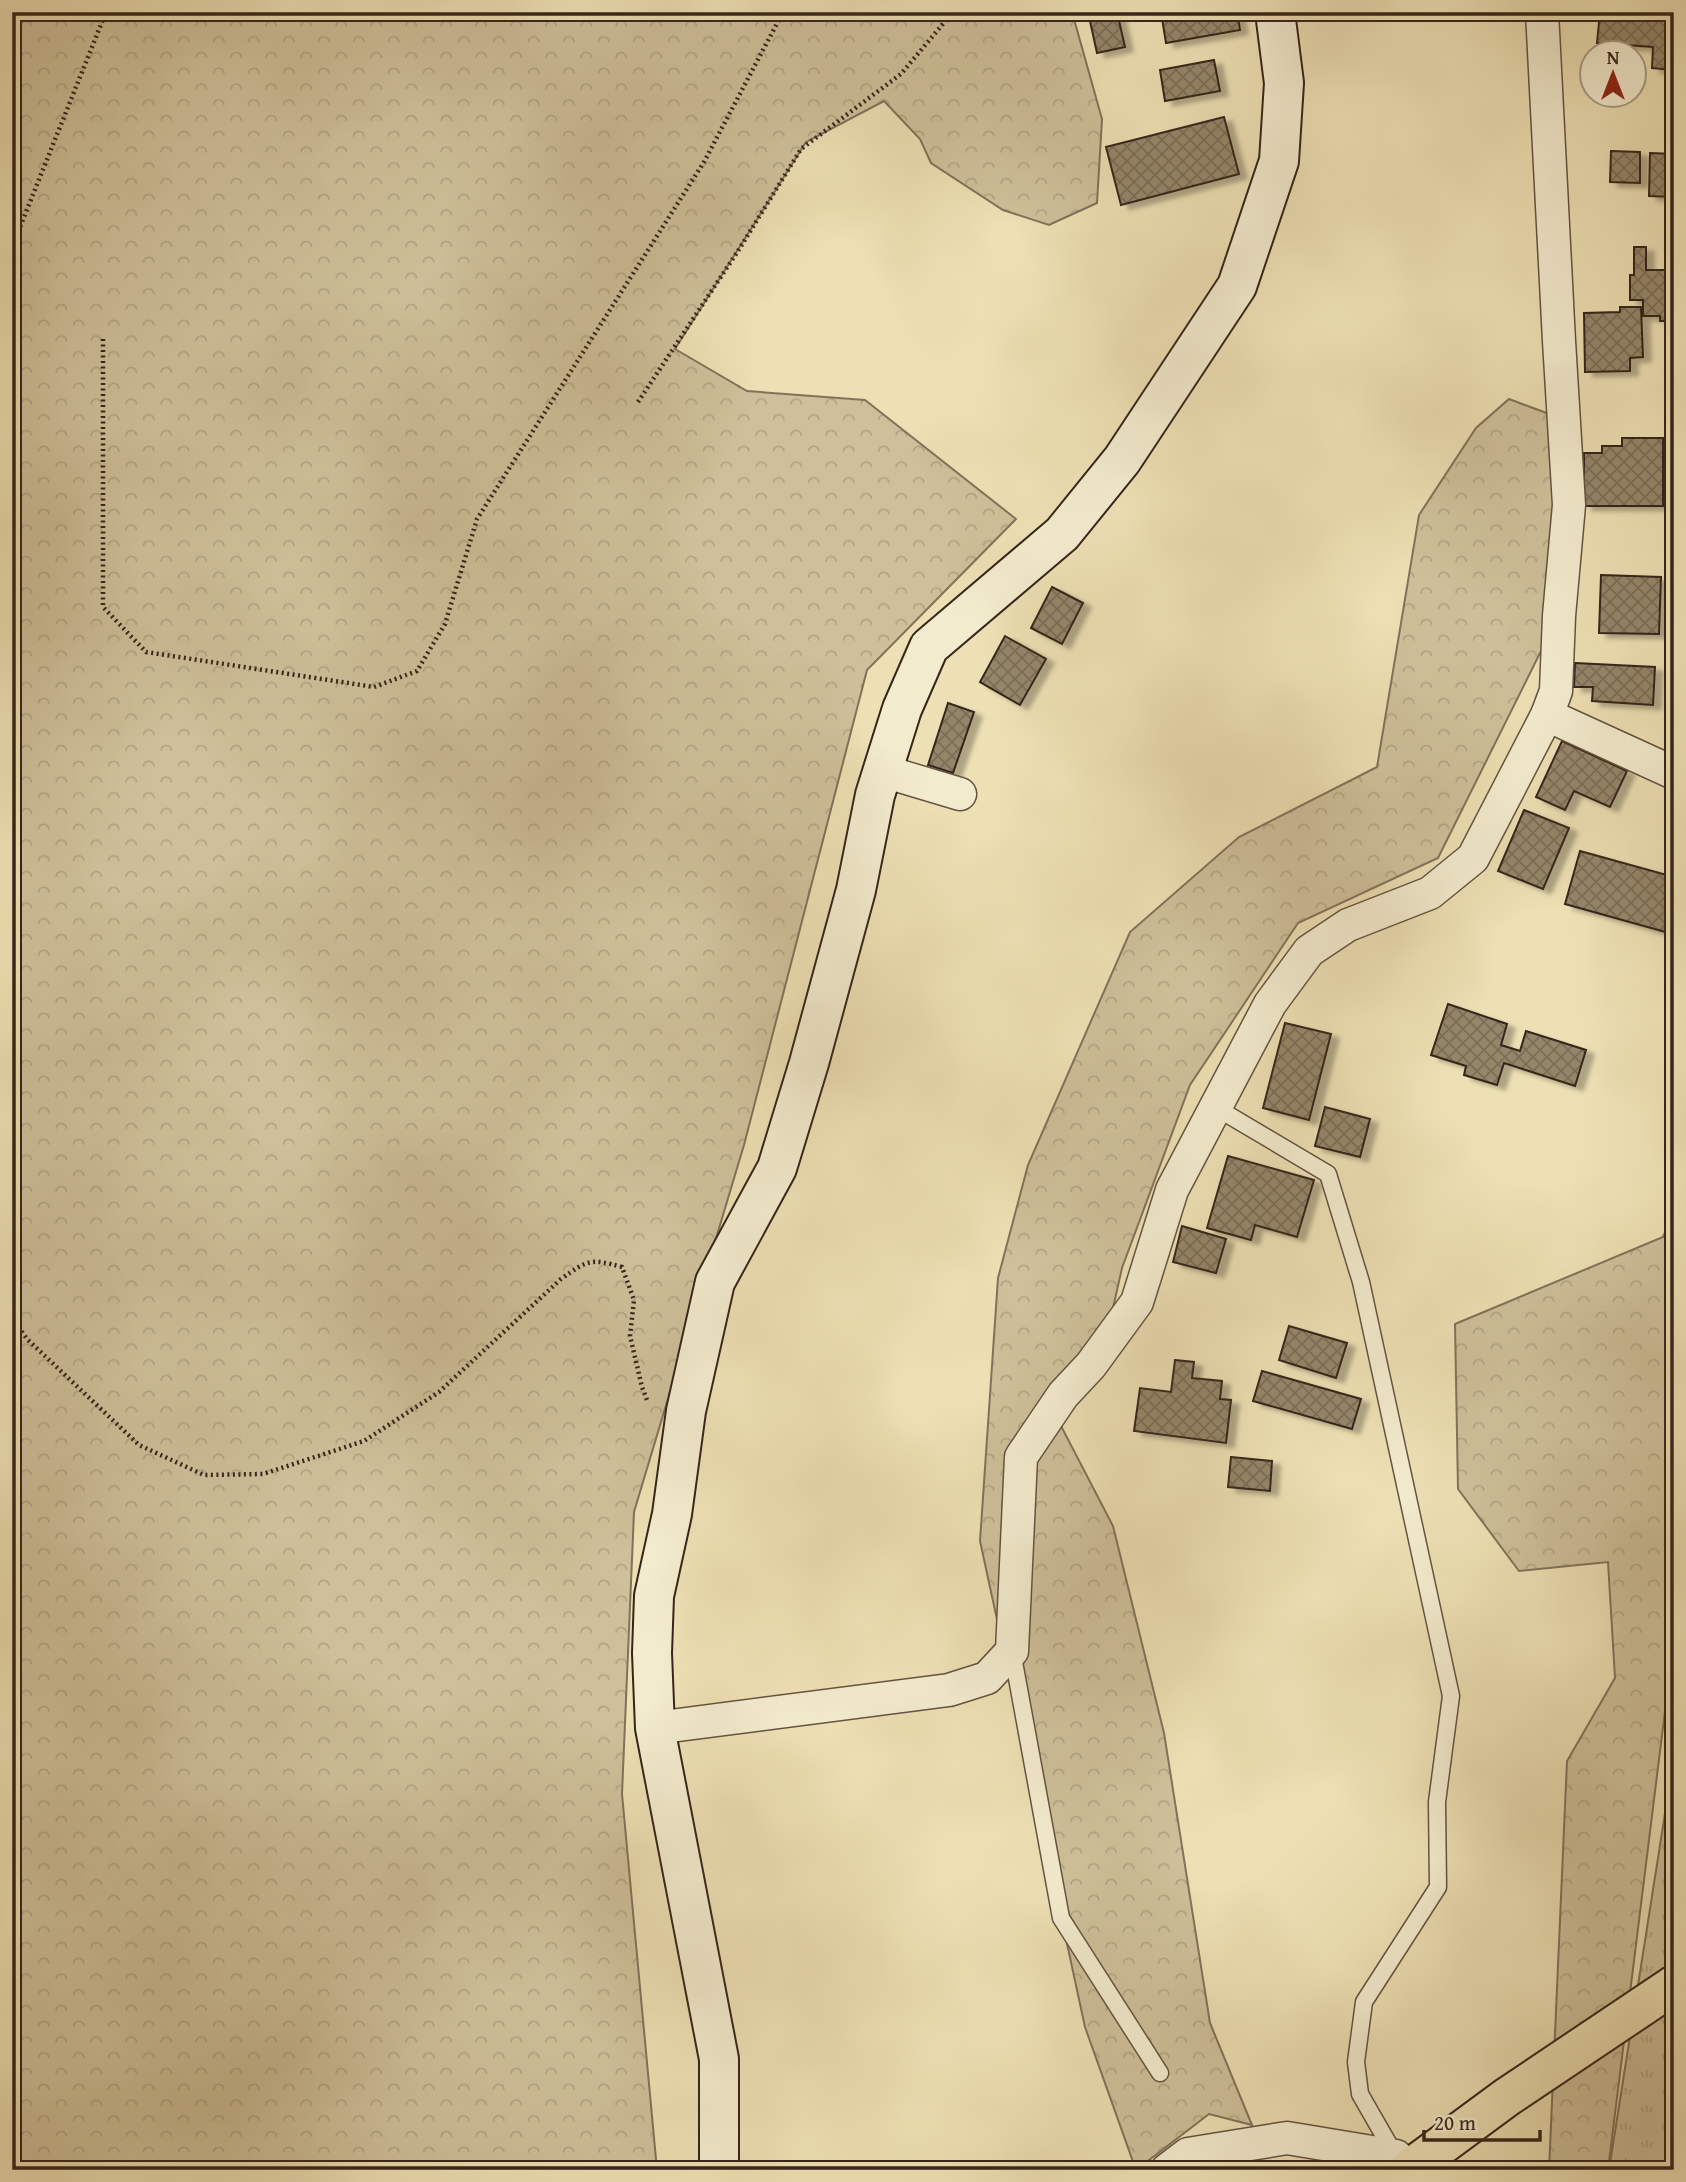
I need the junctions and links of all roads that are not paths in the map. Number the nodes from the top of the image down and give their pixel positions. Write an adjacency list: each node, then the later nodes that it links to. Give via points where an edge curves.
1 (1275, 12): 4 (street, via 1284,83 1279,161 1237,286 1122,460 1062,534 929,647 902,709)
2 (1542, 12): 3 (street, via 1569,505 1556,691)
3 (1547, 715): 5 (street); 7 (street, via 1473,858 1430,893 1348,925 1309,951 1270,1004)
4 (883, 771): 6 (street); 9 (street, via 856,890 777,1168 715,1282 686,1411 672,1514 654,1596)
5 (1674, 773)
6 (960, 794)
7 (1215, 1107): 8 (street, via 1172,1190 1137,1302 1063,1395 1021,1457); 12 (lane, via 1328,1174 1361,1282 1451,1696 1437,1802 1438,1887 1364,2002 1356,2062 1360,2094)
8 (1012, 1651): 9 (street, via 987,1678 949,1689); 11 (lane, via 1061,1918)
9 (655, 1728): 13 (street, via 719,2059)
10 (1674, 1985): 12 (highway)
11 (1160, 2074)
12 (1403, 2165): 14 (street, via 1287,2138 1188,2154)
13 (719, 2170)
14 (1167, 2170)

